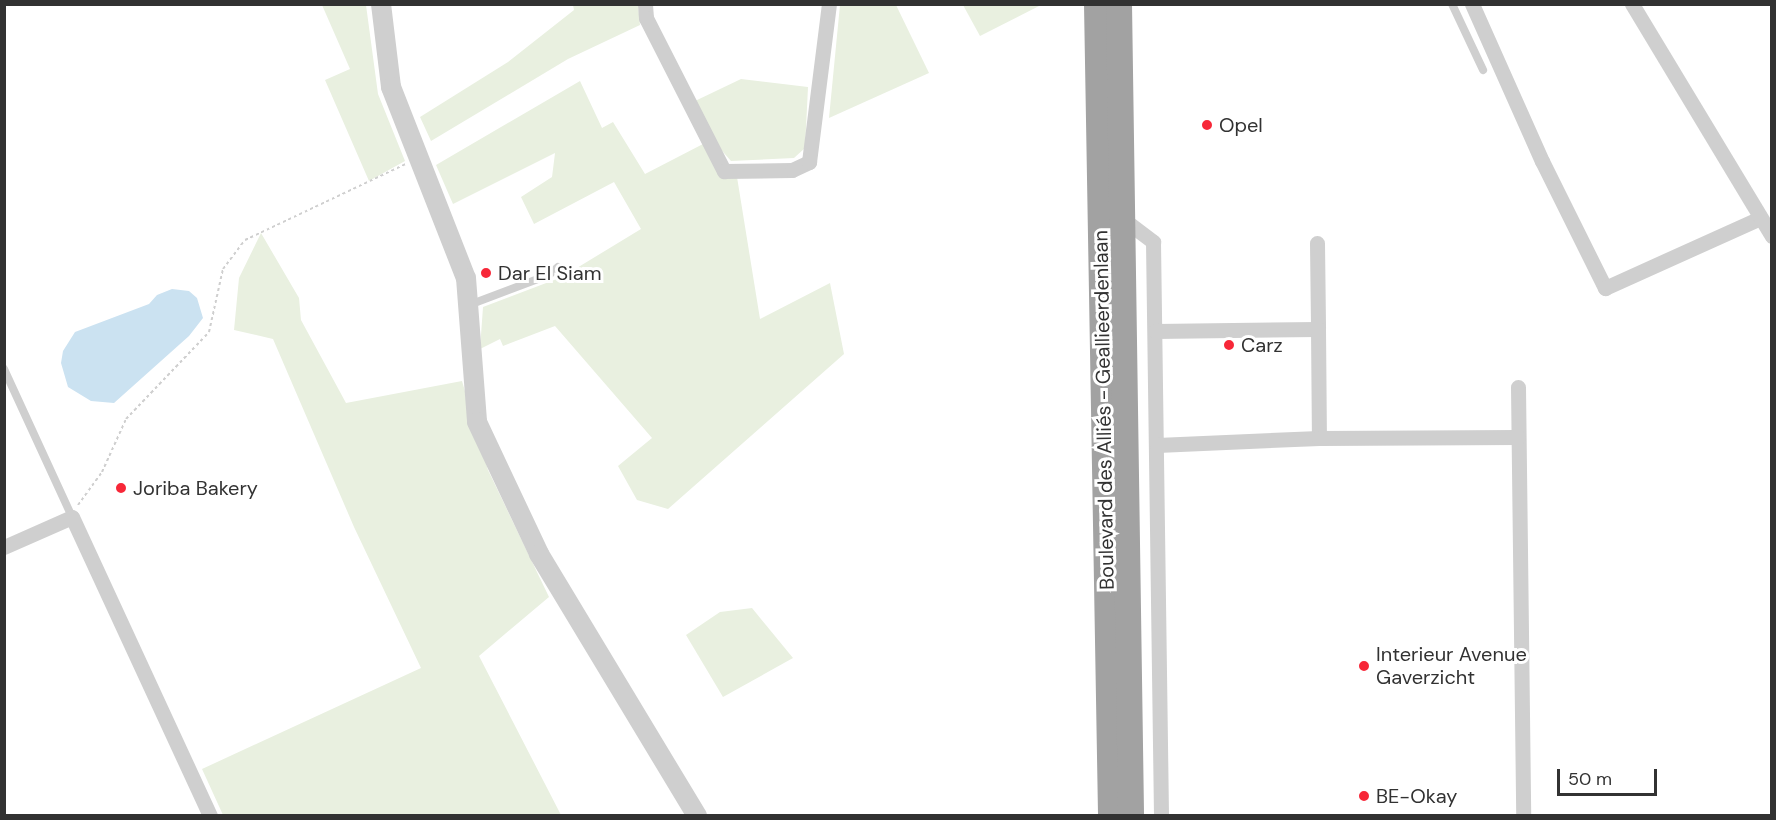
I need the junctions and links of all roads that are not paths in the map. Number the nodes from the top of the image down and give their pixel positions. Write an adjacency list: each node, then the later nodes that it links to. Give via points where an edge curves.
1 (381, 4): 16 (street, via 391,87 466,278)
2 (645, 4): 3 (street, via 646,18 724,171 792,170 808,162)
3 (829, 4)
4 (1098, 4): 10 (highway, Boulevard des Alliés - Geallieerdenlaan)
5 (1119, 4): 10 (highway, Boulevard des Alliés - Geallieerdenlaan)
6 (1452, 4): 9 (lane)
7 (1472, 4): 11 (street, via 1542,161 1605,288)
8 (1632, 4): 11 (street)
9 (1483, 70)
10 (1109, 119): 12 (highway, Boulevard des Alliés - Geallieerdenlaan)
11 (1760, 218): 13 (street)
12 (1111, 219): 18 (street, via 1153,242); 28 (highway, Boulevard des Alliés - Geallieerdenlaan, via 1106,375); 29 (highway, Boulevard des Alliés - Geallieerdenlaan)
13 (1772, 236)
14 (1317, 243): 17 (street)
15 (558, 267): 16 (lane, via 549,275)
16 (469, 305): 27 (street, via 471,379 477,422 490,457 539,554)
17 (1318, 329): 18 (street); 22 (street)
18 (1155, 331): 23 (street)
19 (4, 369): 24 (lane)
20 (1518, 387): 21 (street)
21 (1518, 437): 22 (street); 31 (street)
22 (1319, 438): 23 (street)
23 (1157, 445): 30 (street)
24 (72, 517): 25 (street); 26 (street)
25 (4, 548)
26 (210, 816)
27 (697, 816)
28 (1111, 816)
29 (1131, 816)
30 (1161, 816)
31 (1523, 816)

